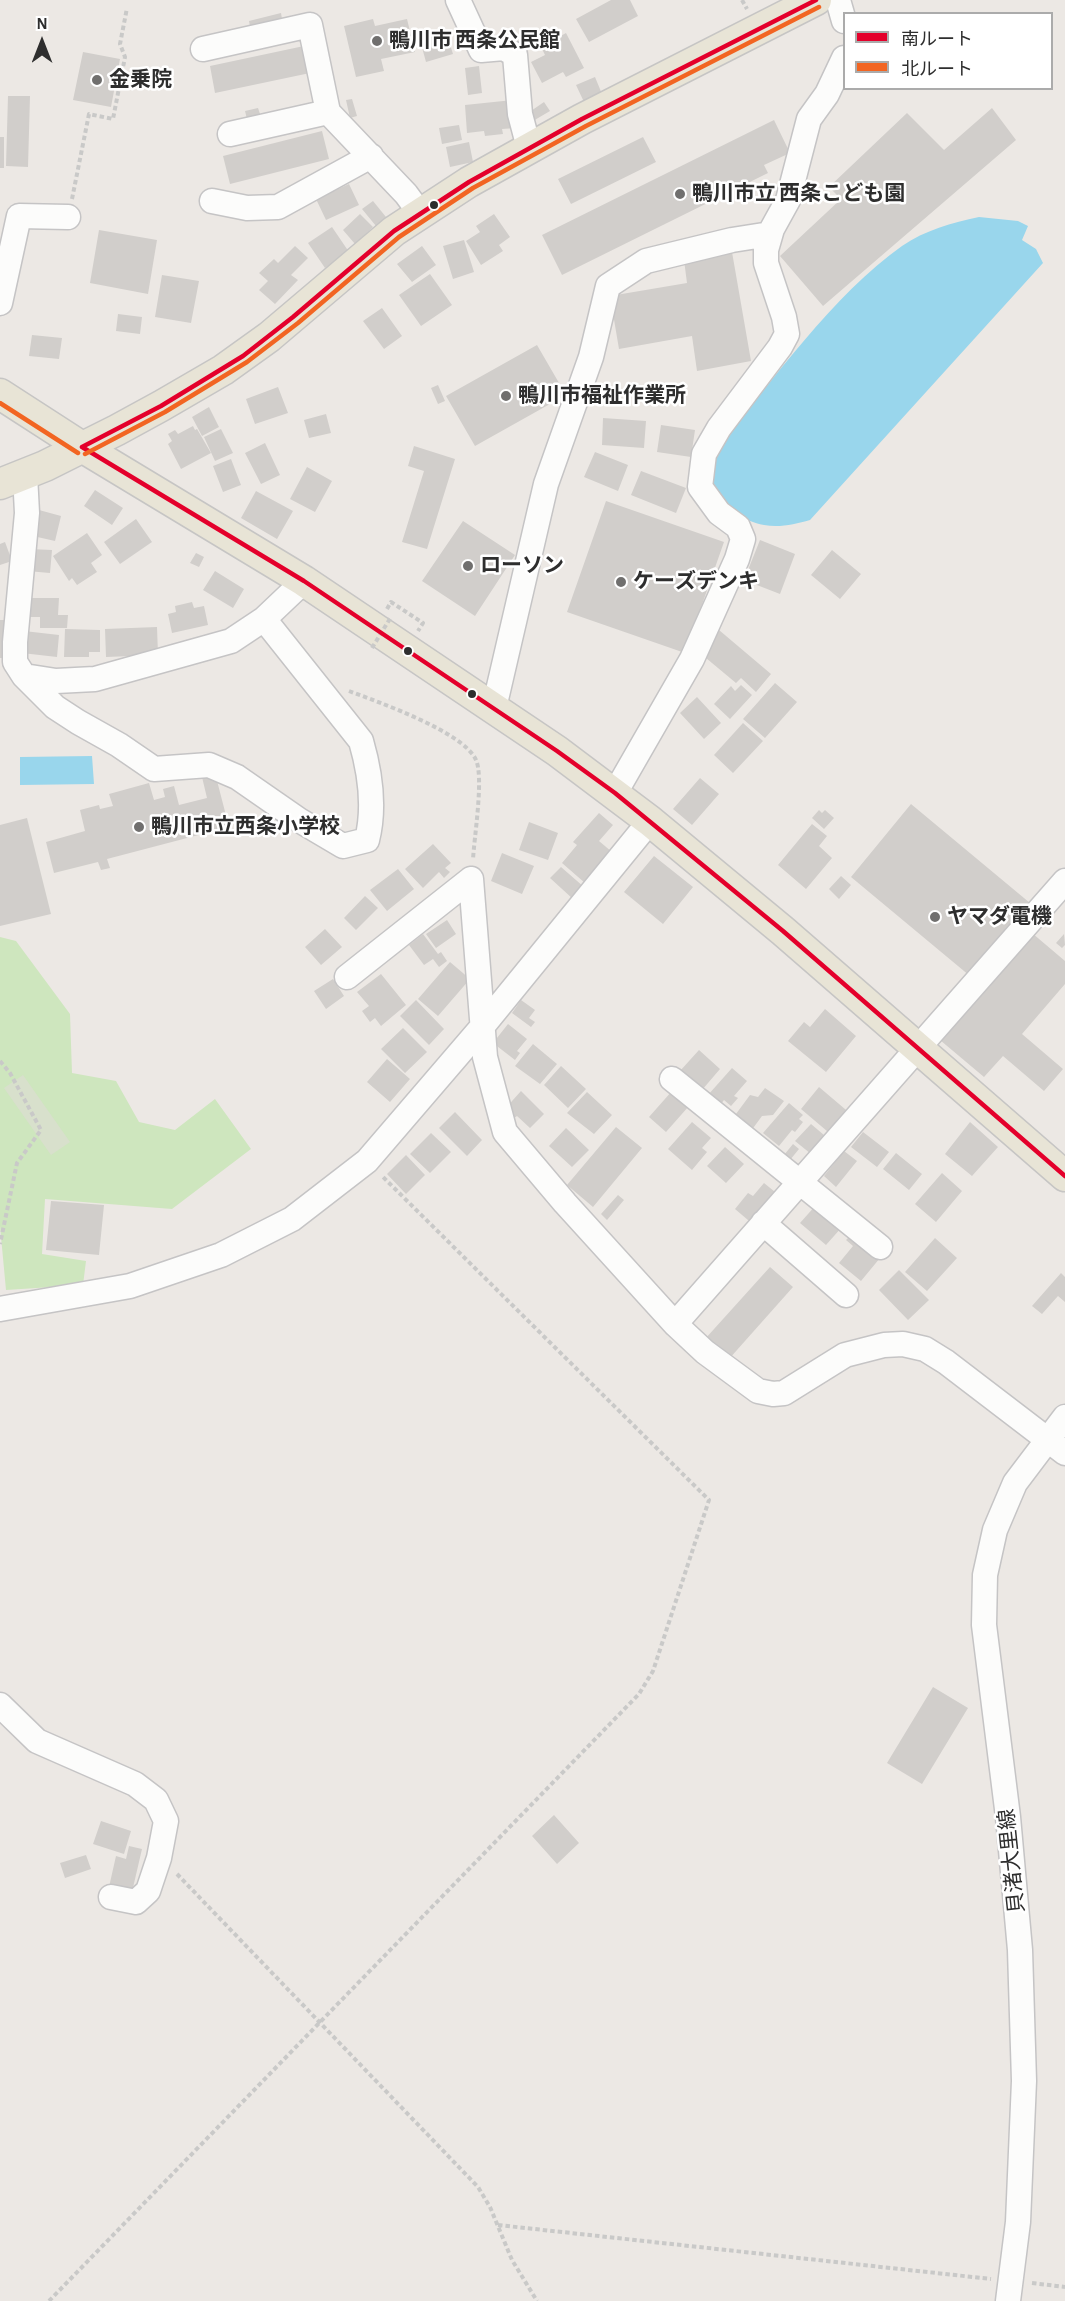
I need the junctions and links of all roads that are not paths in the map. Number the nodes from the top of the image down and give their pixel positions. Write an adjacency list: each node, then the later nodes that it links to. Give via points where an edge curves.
1 (458, 0): 9 (street, via 481,50 504,48 514,55 520,114)
2 (816, 0): 9 (main road)
3 (837, 0): 4 (street)
4 (843, 18)
5 (203, 49): 7 (street, via 310,25)
6 (843, 60): 14 (street, via 827,94 809,119 788,200)
7 (328, 112): 8 (street); 10 (street)
8 (230, 134)
9 (529, 148): 12 (main road)
10 (371, 156): 11 (street, via 278,207 247,208); 12 (street)
11 (212, 201)
12 (420, 213): 17 (main road, via 243,356 161,406)
13 (68, 217): 15 (street, via 19,216)
14 (770, 234): 22 (street, via 646,261 608,286 591,357 546,484); 23 (street, via 766,263 787,334 719,428 704,454 701,470 700,487 719,513 738,528 743,539 692,658)
15 (0, 303)
16 (0, 394): 17 (main road)
17 (82, 447): 18 (main road); 19 (main road)
18 (13, 479): 21 (street, via 27,513 15,642 15,662)
19 (304, 581): 20 (street); 22 (main road)
20 (264, 619): 21 (street, via 231,641 94,679 56,681); 21 (street, via 361,741 367,762 372,820 367,840 342,846 237,777 208,765 154,769 55,707)
21 (24, 676)
22 (494, 708): 23 (main road)
23 (615, 793): 24 (main road)
24 (650, 821): 27 (street); 28 (main road)
25 (1065, 881): 28 (street)
26 (348, 977): 27 (street, via 471,879)
27 (482, 1027): 35 (street, via 367,1161 292,1219 221,1256 130,1286); 36 (street, via 485,1057 505,1132)
28 (916, 1048): 30 (main road); 31 (street)
29 (672, 1079): 31 (street)
30 (1065, 1176)
31 (800, 1182): 32 (street); 33 (street)
32 (763, 1223): 34 (street); 36 (street)
33 (880, 1247)
34 (846, 1295)
35 (0, 1309)
36 (675, 1324): 38 (street, via 758,1391 773,1394 784,1393 845,1355 884,1345 925,1349)
37 (1065, 1417): 38 (street, 貝渚大里線)
38 (1056, 1445): 41 (street, 貝渚大里線, via 1015,1483 994,1530 985,1575 984,1624 1021,1962 1024,2081 1018,2223)
39 (0, 1705): 40 (street, via 37,1741 135,1784 156,1800 166,1821 148,1891 136,1902)
40 (111, 1897)
41 (1009, 2291)

